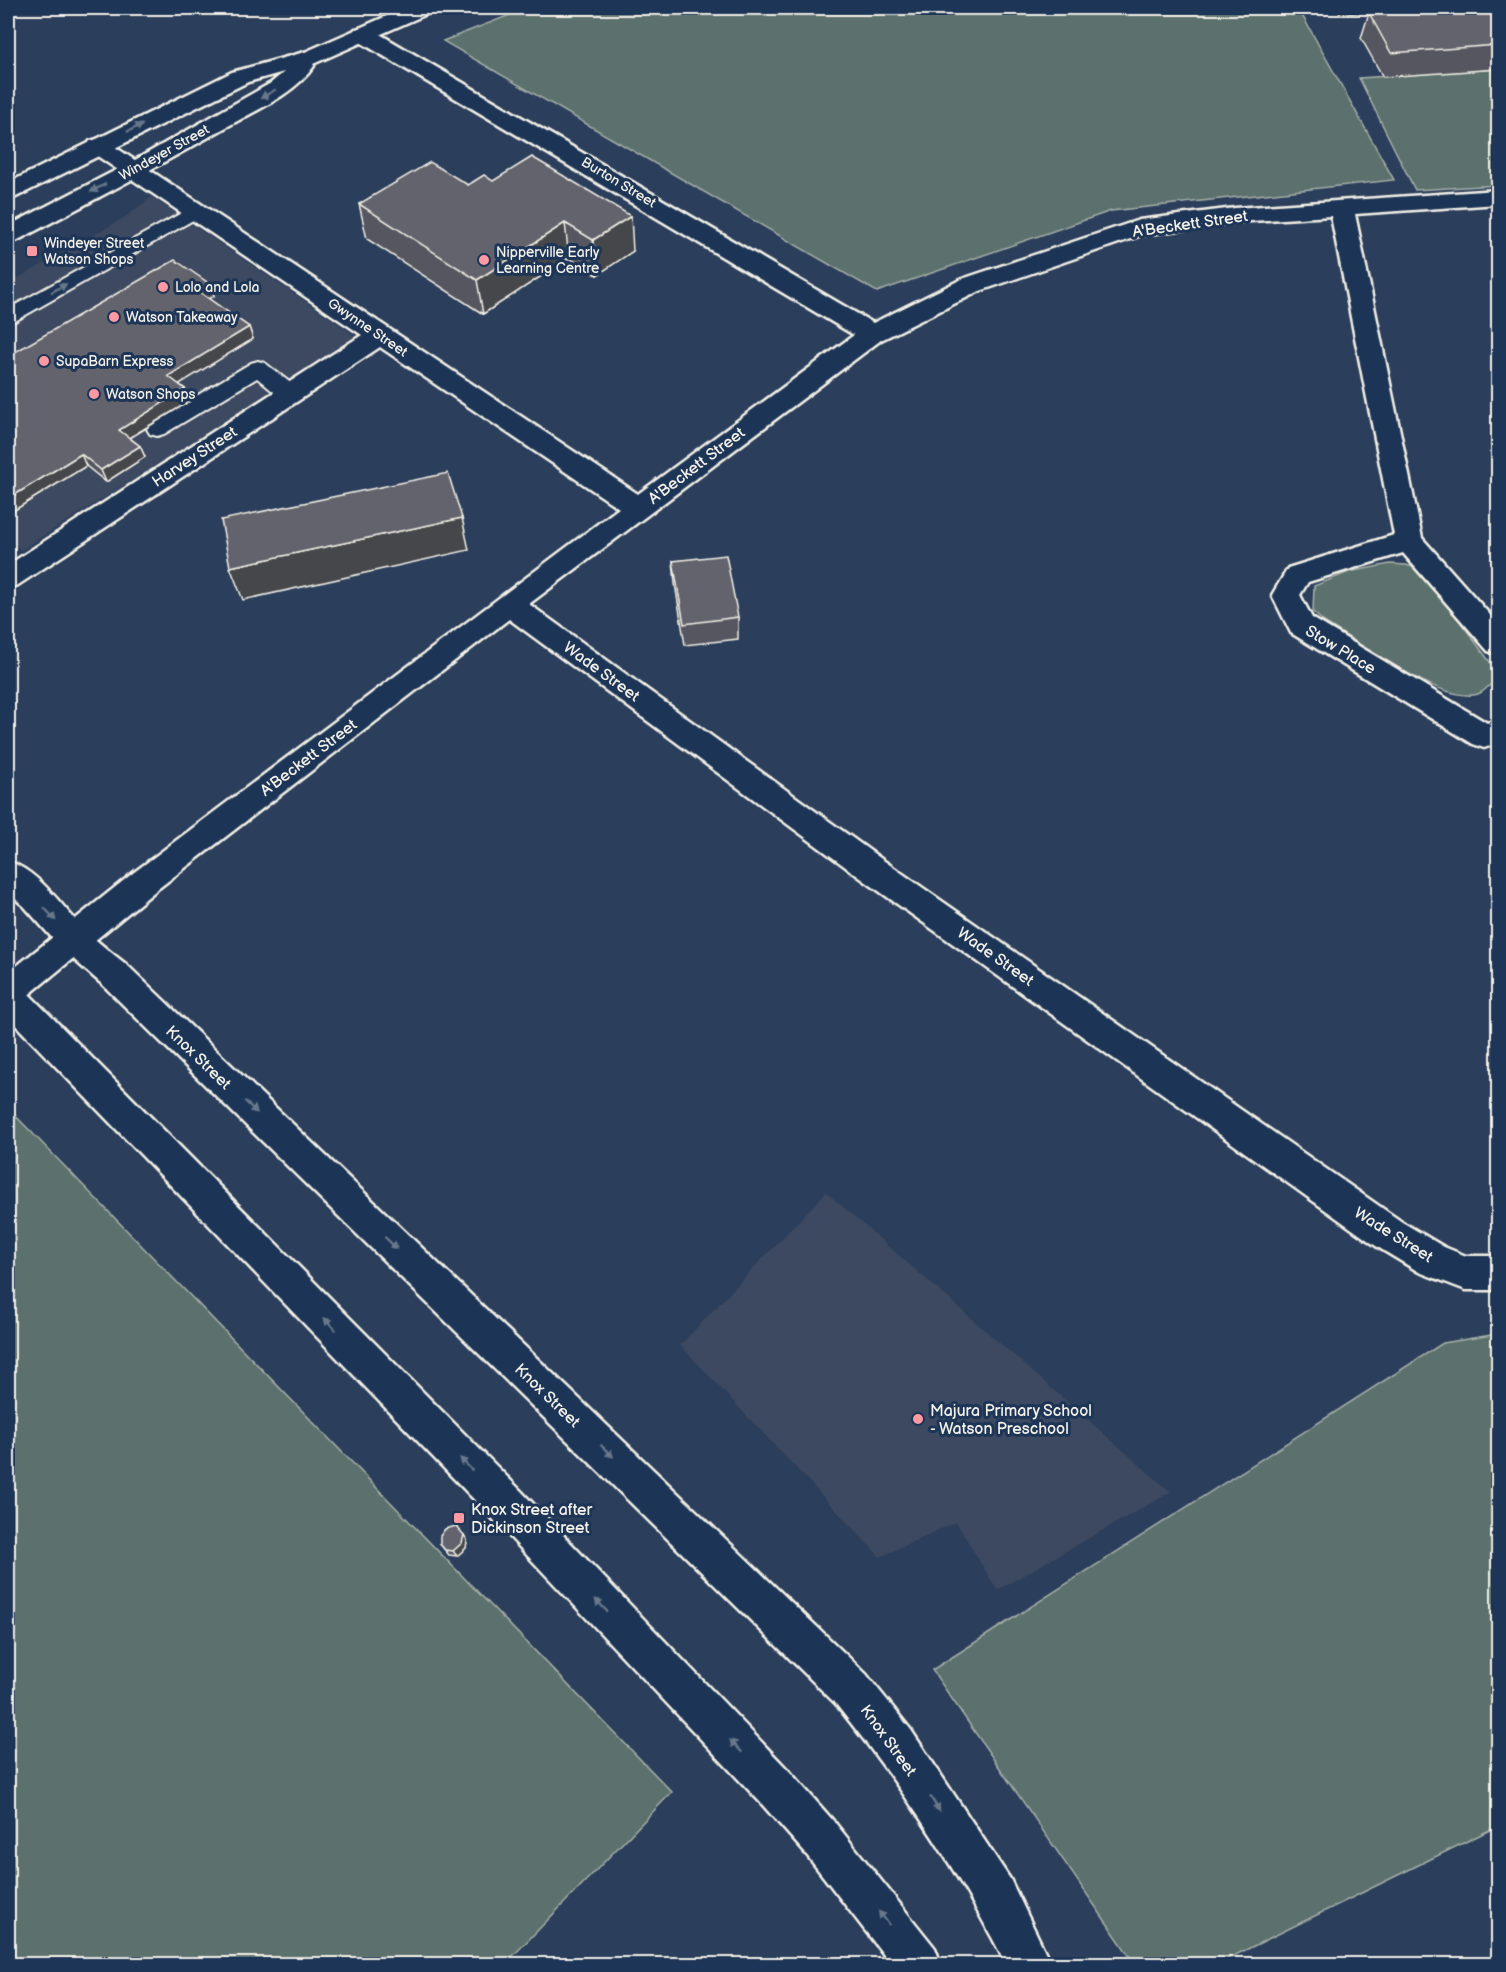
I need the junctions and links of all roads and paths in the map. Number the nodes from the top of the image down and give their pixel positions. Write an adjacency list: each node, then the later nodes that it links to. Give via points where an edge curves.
1 (421, 8): 2 (street, Windeyer Street)
2 (363, 34): 3 (street, Windeyer Street); 13 (street, Burton Street)
3 (313, 57): 4 (street, Windeyer Street, one-way to 3, via 240,77); 5 (street, Windeyer Street, one-way to 5, via 279,88)
4 (98, 146): 5 (street, Gwynne Street); 6 (street, Windeyer Street)
5 (136, 169): 9 (street, Gwynne Street); 10 (street, Windeyer Street, one-way to 10)
6 (8, 192)
7 (1498, 197): 8 (street, A'Beckett Street)
8 (1341, 206): 13 (street, A'Beckett Street, via 1139,228 971,285); 17 (street)
9 (196, 211): 11 (lane, one-way to 9); 12 (street, Gwynne Street)
10 (8, 236)
11 (8, 316)
12 (380, 334): 14 (street, Harvey Street); 16 (street, Gwynne Street)
13 (872, 334): 16 (street, A'Beckett Street)
14 (290, 393): 15 (lane, via 258,368); 18 (street, Harvey Street)
15 (157, 429)
16 (639, 508): 19 (street, A'Beckett Street)
17 (1409, 541): 20 (street); 21 (street, Stow Place, via 1298,575 1286,595 1301,625 1484,736)
18 (8, 578)
19 (509, 604): 23 (street, A'Beckett Street); 25 (street, Wade Street, via 879,873 1389,1234 1432,1260 1466,1273)
20 (1498, 643)
21 (1498, 730)
22 (8, 874): 23 (street, Knox Street, one-way to 23)
23 (73, 939): 24 (street, A'Beckett Street); 27 (street, Knox Street, one-way to 27, via 851,1689 896,1745 988,1885)
24 (8, 994): 26 (street, one-way to 24, via 776,1788 507,1505)
25 (1498, 1273)
26 (919, 1965)
27 (1029, 1965)

